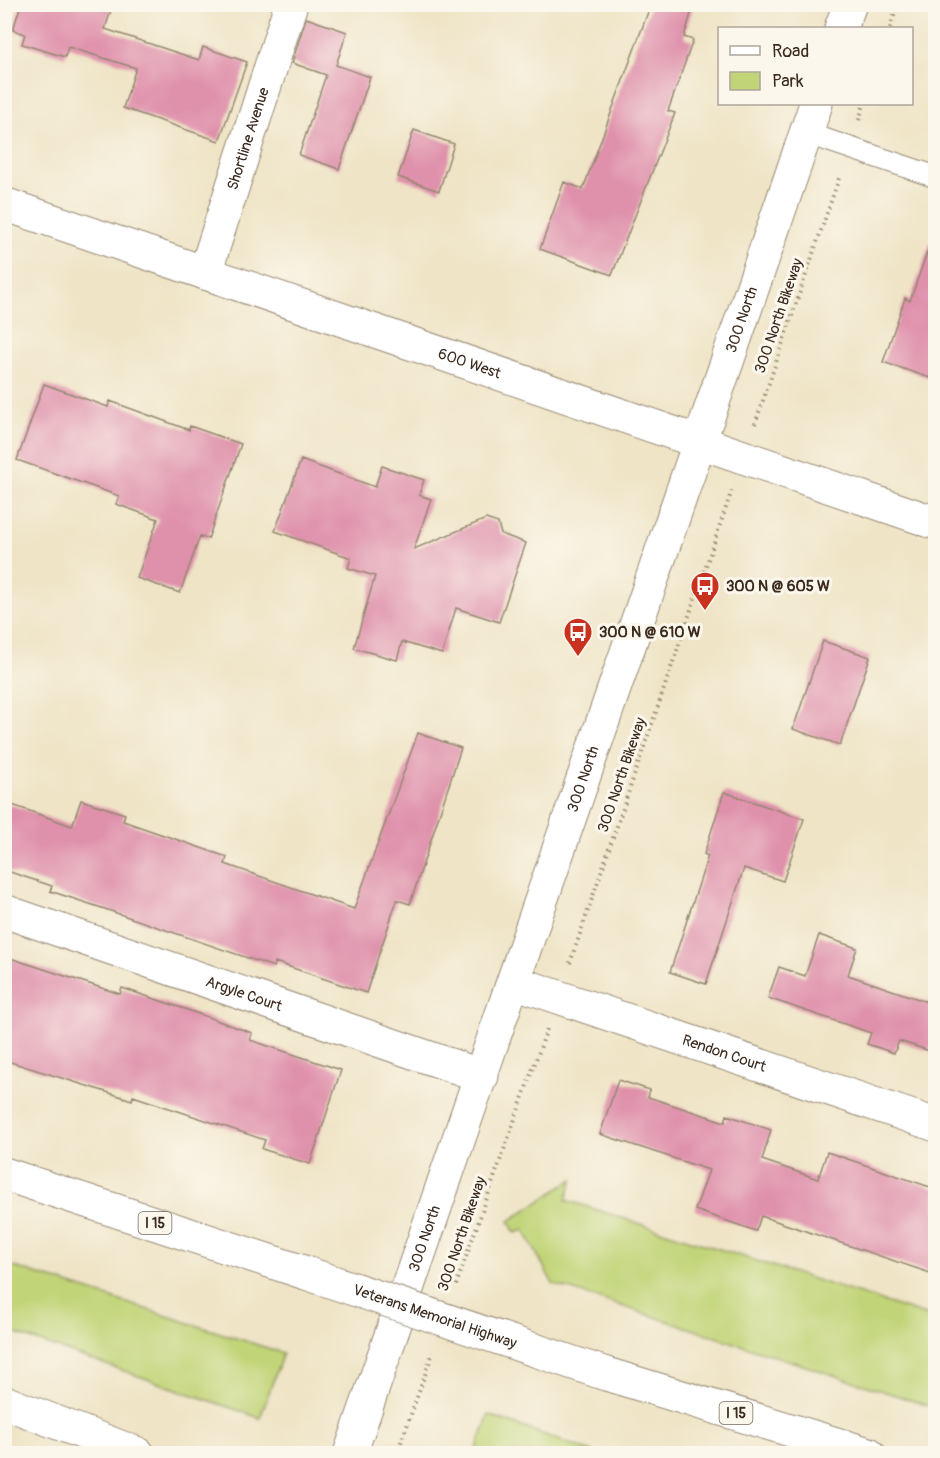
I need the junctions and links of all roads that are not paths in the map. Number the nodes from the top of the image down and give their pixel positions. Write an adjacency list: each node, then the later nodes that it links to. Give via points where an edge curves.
1 (291, 4): 7 (main road, Shortline Avenue)
2 (850, 4): 3 (main road)
3 (842, 27)
4 (811, 118): 5 (lane, via 849,148); 8 (main road, 300 North)
5 (936, 177)
6 (4, 204): 7 (main road, 600 West)
7 (205, 273): 8 (main road, 600 West)
8 (699, 443): 9 (main road, 600 West); 11 (main road, 300 North)
9 (936, 524)
10 (4, 911): 12 (main road, Argyle Court)
11 (514, 982): 12 (main road, 300 North); 13 (main road, Rendon Court)
12 (482, 1076): 17 (main road, 300 North)
13 (936, 1125)
14 (4, 1174): 18 (main road, Veterans Memorial Highway / I 15, bridge, via 603,1373)
15 (4, 1402): 16 (main road)
16 (138, 1454)
17 (350, 1454)
18 (869, 1454)

